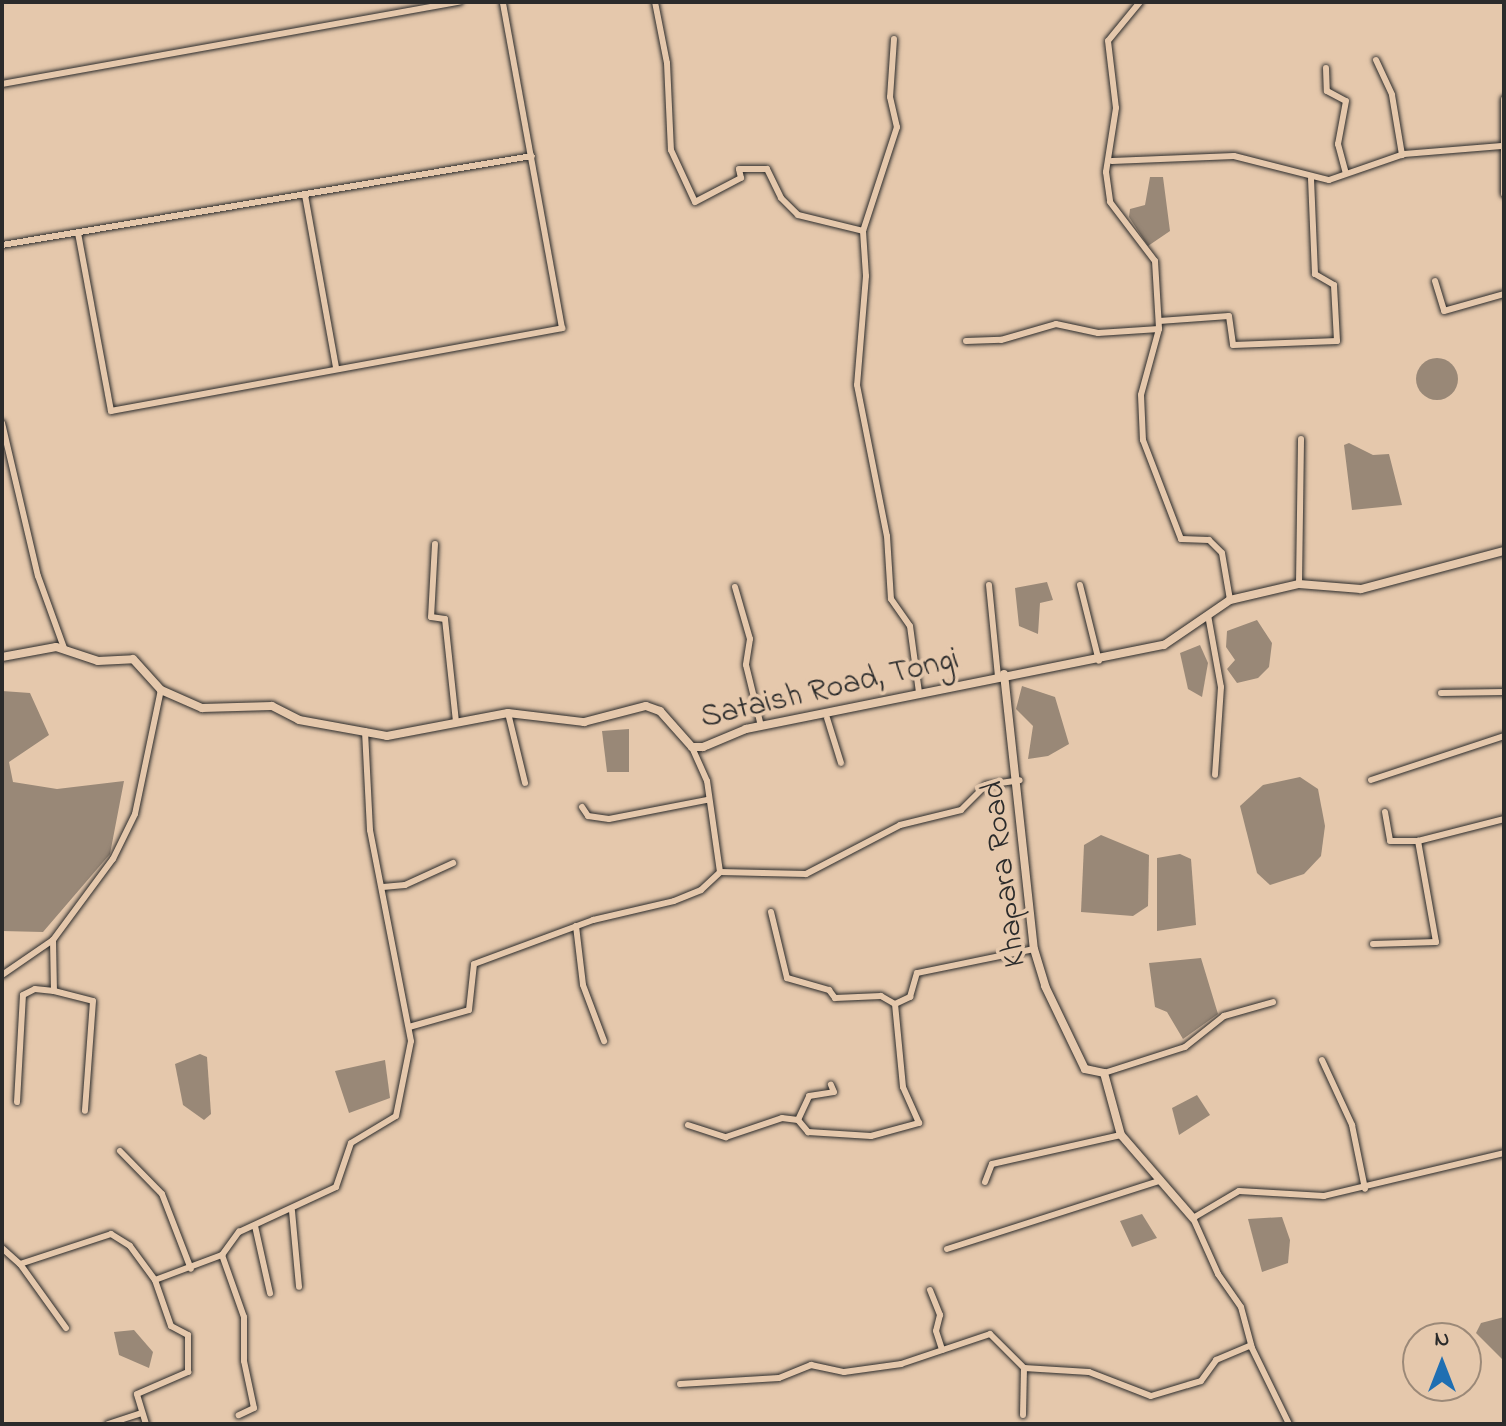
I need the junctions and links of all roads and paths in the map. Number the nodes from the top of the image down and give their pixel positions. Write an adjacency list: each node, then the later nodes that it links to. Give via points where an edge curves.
1 (460, 2): 8 (street)
2 (503, 2): 12 (street)
3 (655, 2): 18 (street, via 667,63 671,150 695,202 741,178 739,169 767,169 781,198 798,215)
4 (1140, 2): 13 (street, via 1108,41 1116,108)
5 (894, 39): 18 (street, via 890,97 897,127)
6 (1376, 60): 11 (street, via 1392,95)
7 (1326, 68): 14 (street, via 1327,91 1346,101 1338,144)
8 (2, 84)
9 (1504, 99): 10 (street)
10 (1502, 146): 11 (street); 16 (street)
11 (1402, 155): 14 (street)
12 (532, 156): 17 (street); 25 (street, via 562,328)
13 (1112, 161): 15 (street, via 1234,156); 23 (street, via 1107,195 1155,261)
14 (1346, 173): 15 (street)
15 (1311, 179): 23 (street, via 1315,274 1334,285 1337,341 1233,345 1229,316)
16 (1504, 194)
17 (305, 195): 19 (street); 25 (street)
18 (863, 231): 42 (street, via 858,400 887,536 891,599 910,626)
19 (78, 233): 20 (street); 25 (street, via 111,411)
20 (2, 245)
21 (1435, 281): 22 (street, via 1444,311)
22 (1504, 294)
23 (1159, 325): 24 (street, via 1098,333 1056,324 1001,340); 34 (street, via 1141,395 1146,461 1181,539 1209,540 1222,553)
24 (966, 341)
25 (336, 368)
26 (2, 423): 36 (street, via 38,576)
27 (1301, 439): 30 (street)
28 (435, 544): 46 (street, via 431,617 445,619)
29 (1504, 551): 30 (street, Sataish Road, Tongi, via 1361,589)
30 (1299, 584): 34 (street, Sataish Road, Tongi)
31 (989, 585): 39 (street)
32 (1080, 585): 38 (street)
33 (735, 587): 47 (street)
34 (1230, 600): 35 (street, Sataish Road, Tongi)
35 (1208, 615): 38 (street, Sataish Road, Tongi, via 1164,645); 52 (street, via 1221,687)
36 (64, 648): 37 (street, Sataish Road, Tongi); 40 (street, Sataish Road, Tongi, via 98,661 133,659)
37 (2, 657)
38 (1099, 661): 39 (street, Sataish Road, Tongi)
39 (1001, 675): 42 (street, Sataish Road, Tongi); 53 (street, Khapara Road)
40 (161, 690): 48 (street, Sataish Road, Tongi, via 202,708 259,704 299,720); 66 (street, via 135,814 113,859)
41 (1504, 692): 43 (street)
42 (919, 693): 45 (street, Sataish Road, Tongi)
43 (1441, 693)
44 (508, 713): 46 (street, Sataish Road, Tongi); 50 (street, Sataish Road, Tongi, via 567,724 646,706 660,711); 55 (street)
45 (827, 718): 47 (street, Sataish Road, Tongi); 51 (street)
46 (456, 722): 48 (street, Sataish Road, Tongi, via 408,737)
47 (761, 726): 50 (street, Sataish Road, Tongi)
48 (365, 731): 63 (street, via 370,830)
49 (1504, 736): 54 (street)
50 (692, 747): 56 (street, via 707,781)
51 (841, 763)
52 (1215, 775)
53 (1020, 780): 62 (street, via 986,785 961,810 900,825 806,874); 68 (street, Khapara Road)
54 (1371, 780)
55 (525, 783)
56 (707, 800): 57 (street, via 609,819 588,816); 62 (street)
57 (582, 807)
58 (1385, 812): 60 (street, via 1390,841)
59 (1504, 819): 60 (street)
60 (1418, 841): 67 (street, via 1436,942)
61 (453, 863): 63 (street, via 405,885)
62 (720, 872): 65 (street, via 701,890 674,901)
63 (383, 887): 73 (street)
64 (771, 912): 72 (street, via 787,978 829,990 835,998 881,996)
65 (576, 926): 73 (street, via 474,964 469,1010); 74 (street, via 585,996)
66 (53, 940): 69 (street); 70 (street)
67 (1373, 944)
68 (1034, 949): 72 (street, via 917,973 910,997); 76 (street, Khapara Road, via 1075,1053 1085,1069)
69 (2, 975)
70 (54, 991): 78 (street, via 35,989 23,995); 79 (street, via 93,1001)
71 (1273, 1002): 76 (street, via 1224,1016 1185,1047)
72 (895, 1004): 80 (street, via 903,1087 919,1123 871,1136 808,1132)
73 (409, 1027): 88 (street, via 410,1061 396,1116 351,1143 336,1187)
74 (604, 1041)
75 (1322, 1060): 87 (street, via 1352,1125)
76 (1104, 1073): 82 (street)
77 (831, 1085): 80 (street, via 834,1092 809,1096)
78 (17, 1102)
79 (85, 1111)
80 (798, 1120): 81 (street, via 782,1118 726,1137)
81 (688, 1125)
82 (1121, 1135): 85 (street); 86 (street, via 992,1164)
83 (120, 1151): 95 (street, via 162,1194)
84 (1504, 1153): 87 (street)
85 (1159, 1181): 89 (street); 92 (street)
86 (985, 1182)
87 (1365, 1189): 89 (street, via 1324,1196 1251,1188)
88 (292, 1211): 90 (street); 97 (street)
89 (1193, 1218): 101 (street, via 1214,1267 1241,1307)
90 (255, 1226): 93 (street, via 239,1232); 99 (street)
91 (2, 1248): 94 (street)
92 (947, 1249)
93 (222, 1255): 95 (street); 106 (street, via 244,1317 254,1408)
94 (20, 1264): 96 (street, via 111,1234 130,1246); 100 (street)
95 (191, 1269): 96 (street)
96 (155, 1280): 105 (street, via 171,1326 188,1335 188,1372 137,1394)
97 (299, 1287)
98 (930, 1290): 102 (street, via 940,1315 936,1331)
99 (270, 1293)
100 (66, 1328)
101 (1251, 1345): 103 (street, via 1216,1360 1201,1381 1151,1396 1089,1372); 110 (street)
102 (942, 1350): 103 (street, via 990,1334); 104 (street, via 856,1371 811,1365 779,1378)
103 (1024, 1368): 107 (street)
104 (680, 1384)
105 (141, 1413): 108 (street); 109 (street)
106 (239, 1415)
107 (1023, 1415)
108 (108, 1424)
109 (146, 1424)
110 (1289, 1424)

